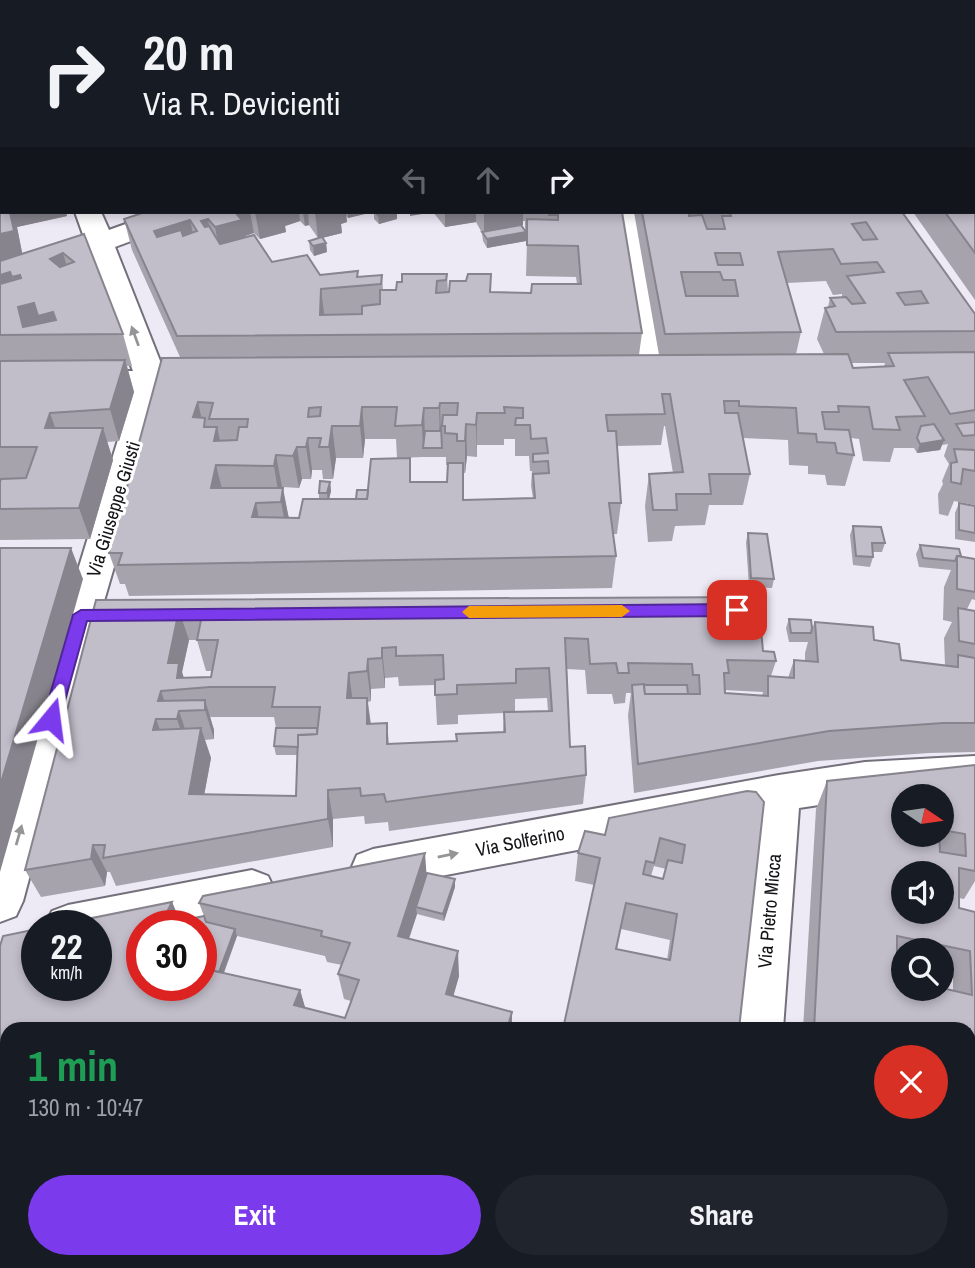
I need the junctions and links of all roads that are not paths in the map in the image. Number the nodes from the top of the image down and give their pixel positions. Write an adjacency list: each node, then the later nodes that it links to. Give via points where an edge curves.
1 (171, 214): 3 (street)
2 (623, 214): 5 (street)
3 (94, 227): 4 (street, via 38,272); 8 (street, one-way to 3)
4 (0, 280)
5 (648, 379)
6 (235, 380): 8 (street)
7 (0, 381): 8 (street)
8 (152, 381): 9 (street, Via Giuseppe Giusti)
9 (99, 557): 10 (street); 11 (street, Via Giuseppe Giusti)
10 (58, 559)
11 (81, 615): 12 (street); 15 (street, Via Giuseppe Giusti, one-way to 11)
12 (123, 615)
13 (975, 774): 14 (street, Via Solferino, via 865,780)
14 (779, 793): 16 (street, Via Solferino, one-way to 14); 19 (street, Via Pietro Micca)
15 (0, 901)
16 (112, 918)
17 (21, 935): 18 (street)
18 (0, 938)
19 (759, 1022)

